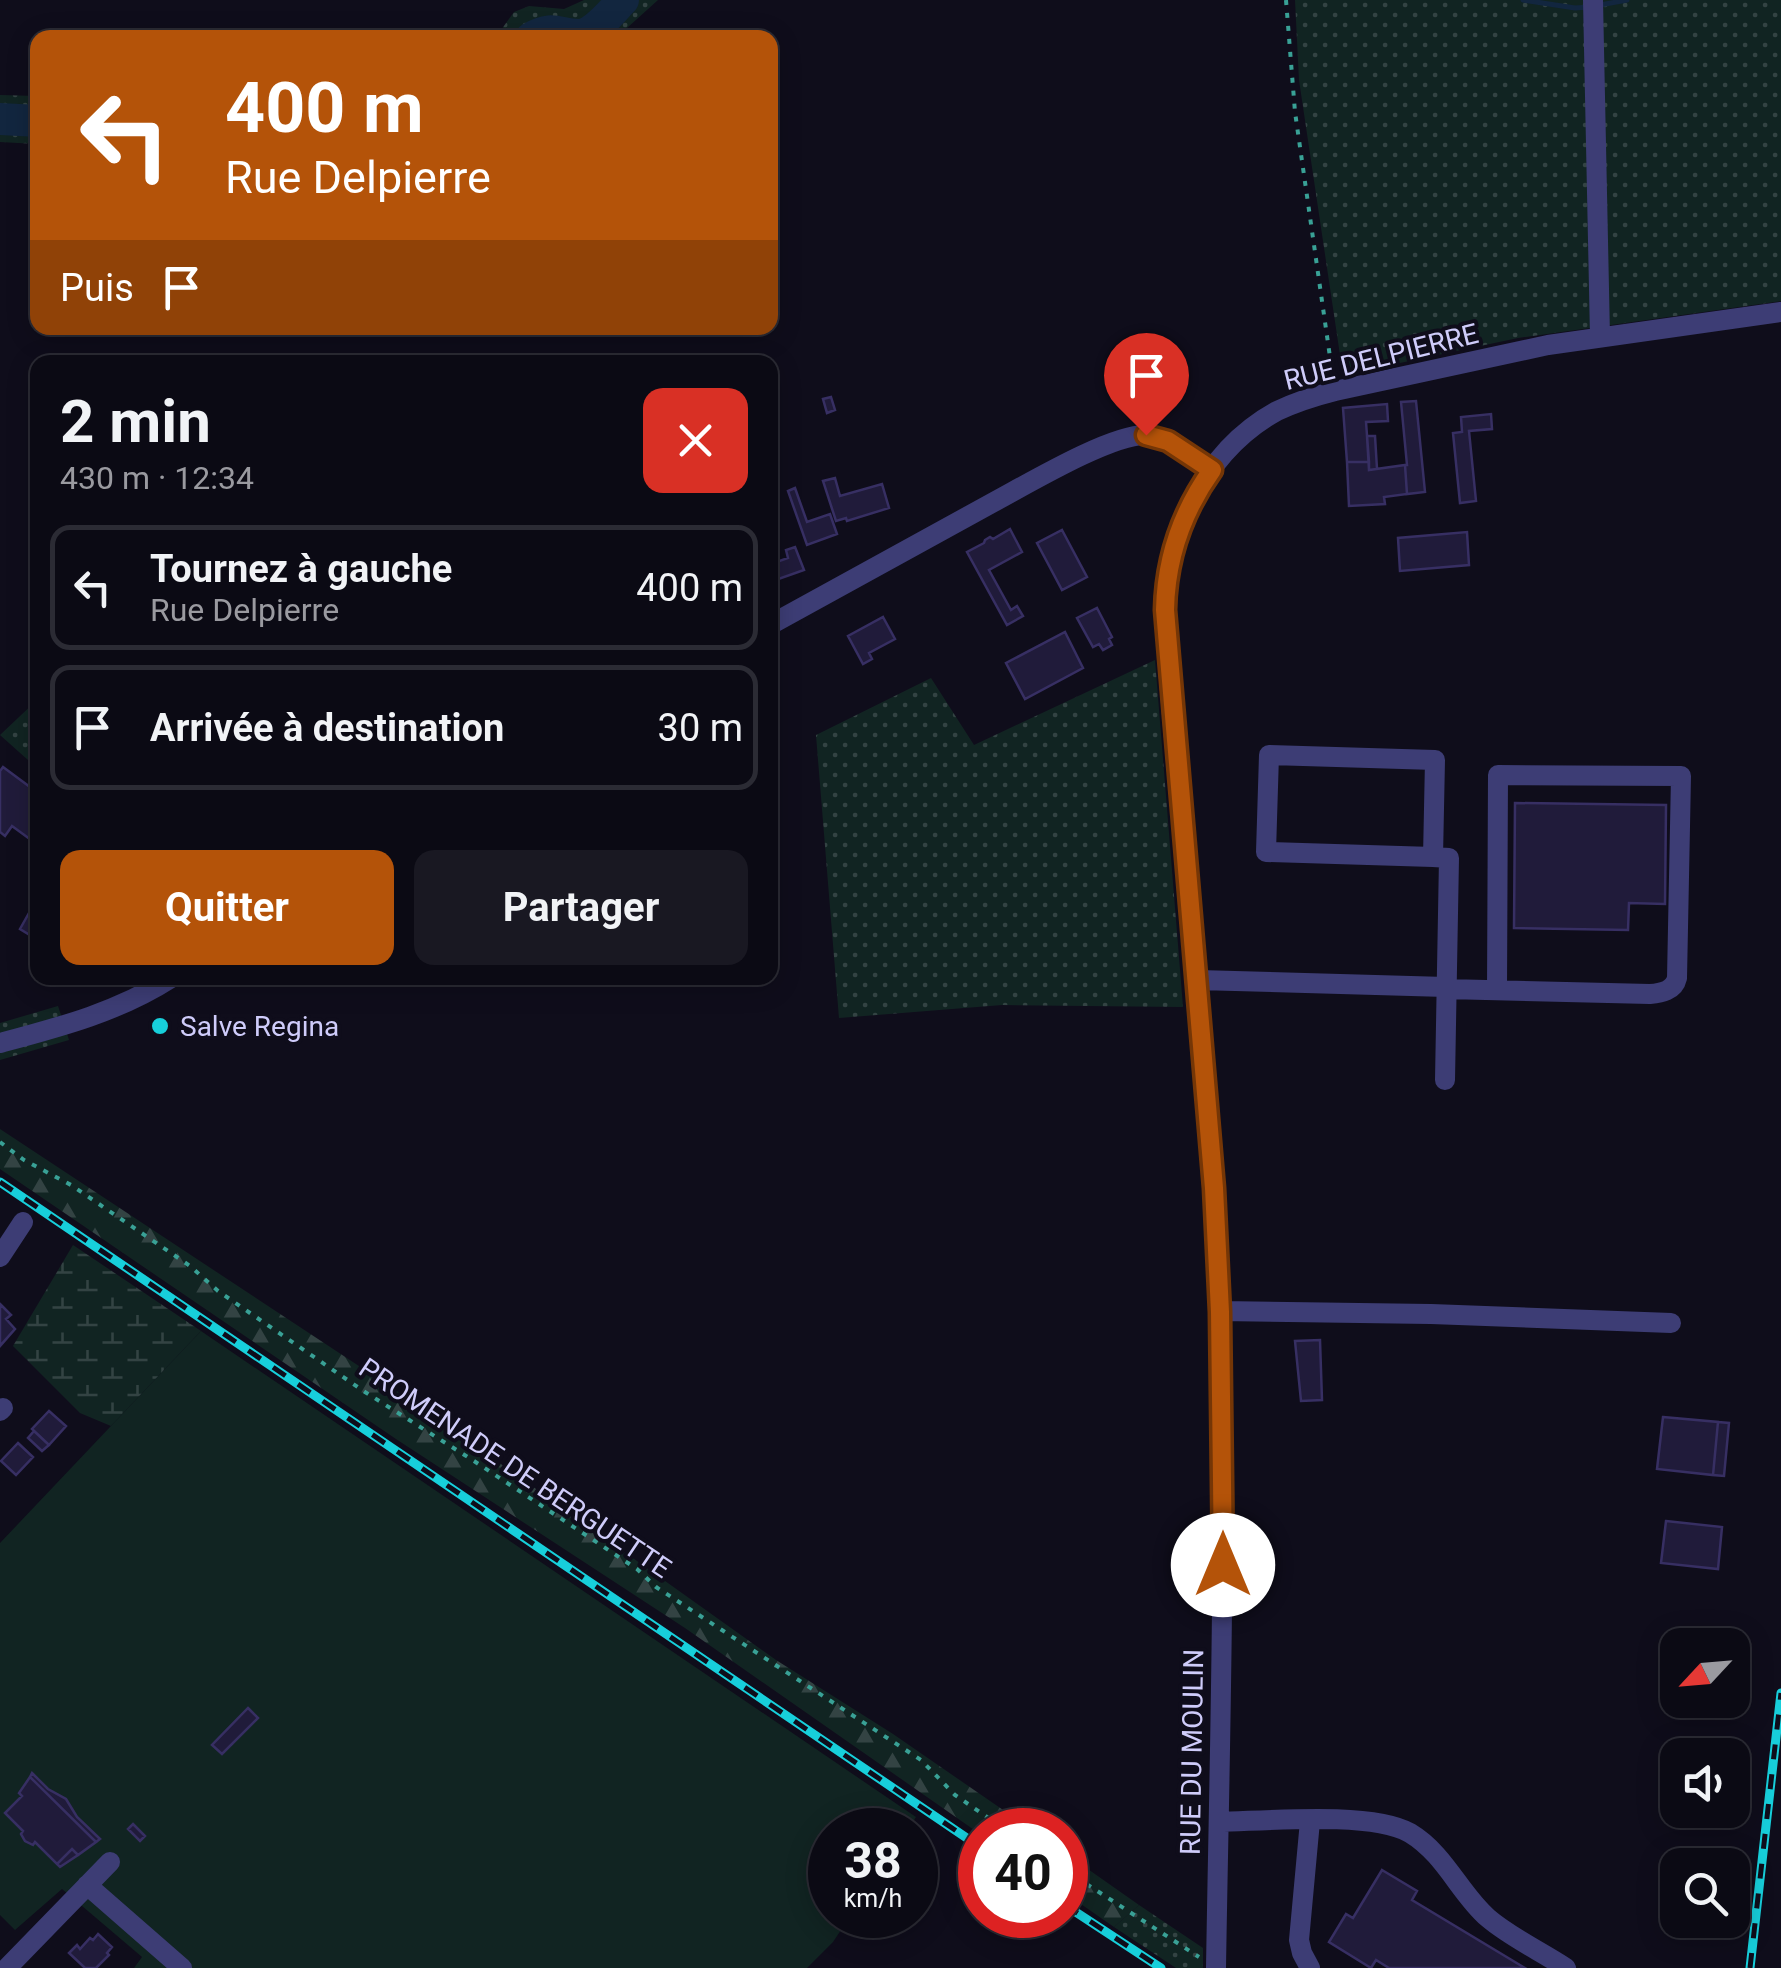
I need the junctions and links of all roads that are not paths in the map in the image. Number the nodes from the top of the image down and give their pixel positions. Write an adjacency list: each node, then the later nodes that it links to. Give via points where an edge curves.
1 (1594, 9): 3 (street)
2 (1781, 312): 3 (street, RUE DELPIERRE)
3 (1600, 337): 4 (street, RUE DELPIERRE, via 1303,400 1264,420)
4 (1212, 470): 5 (street, via 1157,436 1117,441); 7 (street, RUE DU MOULIN, via 1184,518 1166,591)
5 (778, 620)
6 (1433, 858): 6 (street, via 1266,852 1269,756 1435,760); 9 (street, via 1449,858)
7 (1198, 980): 9 (street); 15 (street, RUE DU MOULIN)
8 (159, 985): 11 (street, via 105,1012)
9 (1446, 988): 10 (street); 12 (street)
10 (1497, 989): 10 (street, via 1650,994 1673,987 1681,776 1498,775)
11 (0, 1043)
12 (1445, 1080)
13 (23, 1222): 14 (street)
14 (0, 1257)
15 (1220, 1312): 16 (street); 18 (street, RUE DU MOULIN)
16 (1671, 1323)
17 (1310, 1820): 18 (street); 24 (street, via 1298,1940); 25 (street, via 1372,1820 1410,1833 1448,1866 1488,1918)
18 (1218, 1822): 23 (street, RUE DU MOULIN)
19 (110, 1862): 20 (street)
20 (87, 1885): 21 (street); 22 (street)
21 (7, 1968)
22 (182, 1968)
23 (1216, 1968)
24 (1310, 1968)
25 (1566, 1968)

